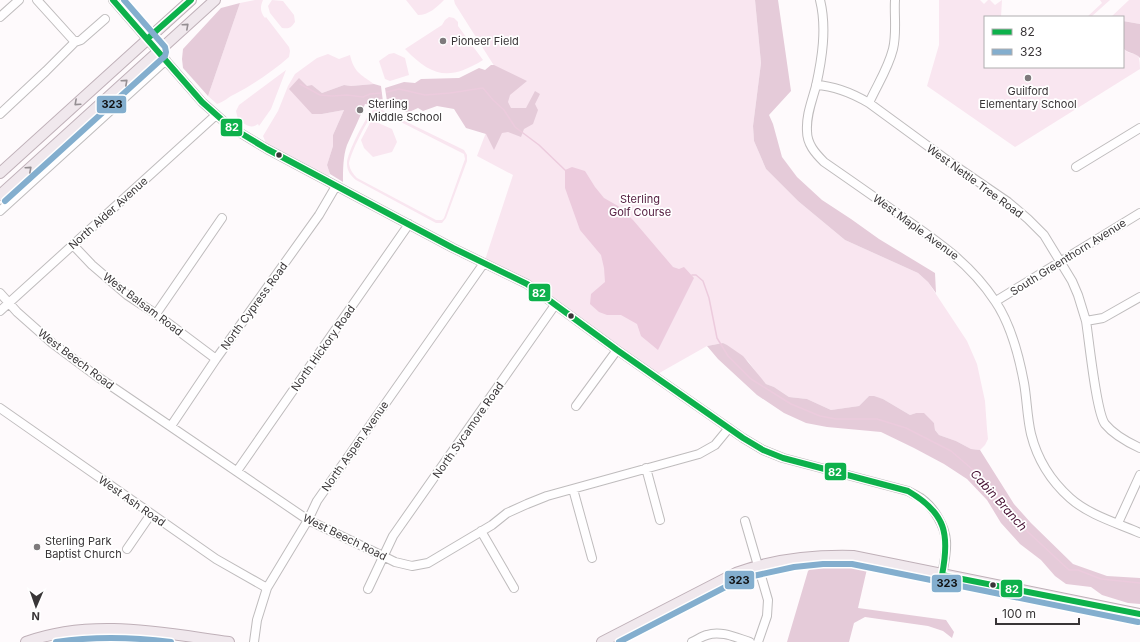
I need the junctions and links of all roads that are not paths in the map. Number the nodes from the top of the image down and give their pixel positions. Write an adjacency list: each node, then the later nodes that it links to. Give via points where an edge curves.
1 (18, 0): 8 (street)
2 (113, 0): 10 (street)
3 (191, 0): 10 (main road)
4 (215, 0): 12 (main road, one-way to 4)
5 (820, 0): 14 (street, West Maple Avenue, via 823,24 822,54)
6 (895, 0): 15 (street, via 896,30 893,48 887,68)
7 (40, 1): 11 (street)
8 (0, 17)
9 (105, 19): 11 (street, via 81,40)
10 (147, 39): 12 (street); 20 (main road, one-way to 20)
11 (75, 42): 16 (street)
12 (158, 52): 13 (street); 22 (main road, one-way to 12)
13 (166, 60): 17 (street); 23 (street)
14 (816, 85): 15 (street, West Nettle Tree Road, via 838,88); 32 (street, West Maple Avenue, via 807,131 815,153 824,162 939,242 970,268)
15 (869, 103): 28 (street, West Nettle Tree Road, via 1013,206 1044,235)
16 (0, 114)
17 (216, 115): 21 (street, via 254,142); 27 (street, North Alder Avenue)
18 (1140, 128): 19 (street)
19 (1076, 167)
20 (0, 173)
21 (336, 186): 26 (street); 39 (street, North Cypress Road, via 319,215)
22 (0, 195)
23 (0, 210)
24 (1140, 213): 28 (street, South Greenthorn Avenue)
25 (222, 218): 36 (street)
26 (409, 224): 29 (street); 46 (street, North Hickory Road)
27 (73, 245): 33 (street, North Alder Avenue); 36 (street, West Balsam Road, via 127,295)
28 (1060, 262): 32 (street, South Greenthorn Avenue); 37 (street, West Nettle Tree Road, via 1075,288)
29 (484, 263): 34 (street, via 527,284); 50 (street, North Aspen Avenue, via 328,484)
30 (0, 293): 33 (street, West Beech Road)
31 (1140, 297): 37 (street, via 1102,318)
32 (996, 301): 53 (street, West Maple Avenue, via 1019,358 1031,434 1047,470 1058,486 1082,507)
33 (9, 303): 35 (street, North Alder Avenue); 42 (street, West Beech Road, via 52,343)
34 (555, 305): 38 (street); 57 (street, North Sycamore Road, via 393,536)
35 (0, 311)
36 (156, 314): 39 (street, West Balsam Road)
37 (1086, 321): 44 (street, West Nettle Tree Road, via 1099,408 1104,422 1125,441)
38 (617, 350): 40 (street); 43 (street)
39 (216, 359): 42 (street, North Cypress Road)
40 (576, 406)
41 (0, 408): 49 (street, West Ash Road)
42 (171, 426): 46 (street, West Beech Road)
43 (729, 428): 45 (street, West Beech Road, via 715,445 699,454); 60 (street, via 763,450 783,458 908,491 922,499 935,512 944,531 946,541)
44 (1140, 448)
45 (646, 468): 48 (street, West Beech Road); 51 (street)
46 (237, 471): 50 (street, West Beech Road)
47 (1140, 475): 53 (street)
48 (573, 489): 54 (street, West Beech Road, via 527,504); 58 (street)
49 (151, 514): 56 (street); 61 (street, West Ash Road, via 216,559)
50 (308, 520): 57 (street, West Beech Road); 61 (street, North Aspen Avenue)
51 (660, 520)
52 (745, 521): 59 (street)
53 (1118, 523): 55 (street, West Maple Avenue)
54 (481, 531): 57 (street, West Beech Road, via 428,563 412,566); 62 (street)
55 (1140, 533)
56 (128, 549)
57 (383, 556): 63 (street, North Sycamore Road)
58 (592, 558)
59 (757, 566): 60 (main road, via 807,556 853,556); 68 (main road, via 722,580); 71 (street, via 769,607)
60 (942, 575): 64 (main road)
61 (267, 588): 67 (street, North Aspen Avenue, via 257,620)
62 (514, 588)
63 (368, 589)
64 (1139, 614)
65 (26, 642): 66 (main road, via 67,631 113,628)
66 (229, 642)
67 (254, 642)
68 (602, 642)
69 (692, 642): 70 (street, via 706,635 722,633)
70 (750, 642)
71 (758, 642)

